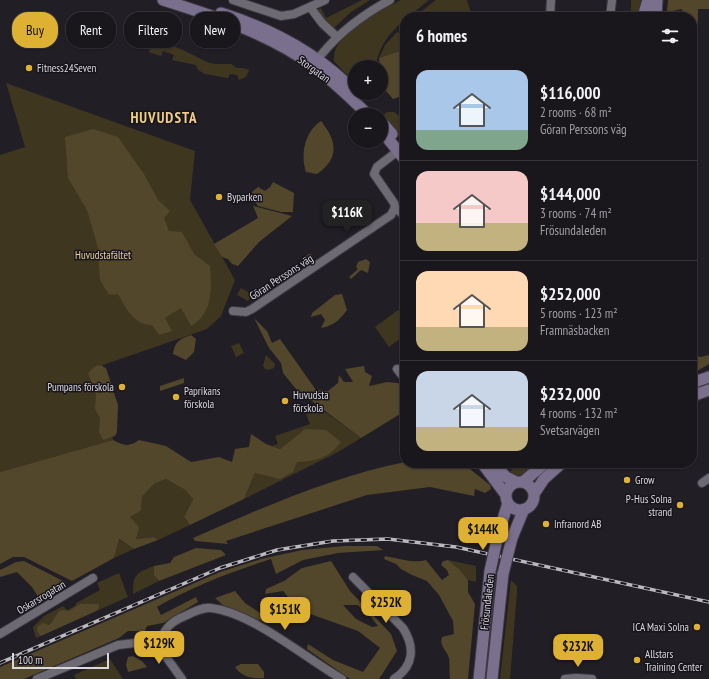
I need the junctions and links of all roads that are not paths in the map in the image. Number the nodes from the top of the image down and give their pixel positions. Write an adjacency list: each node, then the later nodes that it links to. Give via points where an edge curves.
1 (163, 0): 16 (street, Storgatan, via 237,26)
2 (181, 0): 16 (street, Storgatan, via 238,18 270,32)
3 (233, 0): 10 (street, via 281,16)
4 (325, 0): 10 (street)
5 (390, 0): 15 (street, via 364,14)
6 (551, 0): 11 (street)
7 (612, 0): 12 (street)
8 (648, 0): 13 (street)
9 (658, 0): 14 (street)
10 (310, 7): 15 (street)
11 (550, 12)
12 (611, 12)
13 (645, 12)
14 (657, 12)
15 (337, 37): 16 (street)
16 (315, 63): 17 (street, Storgatan, via 336,74); 19 (street, Storgatan)
17 (348, 86)
18 (362, 100): 20 (street, Storgatan)
19 (361, 108)
20 (369, 108)
21 (388, 130): 23 (street)
22 (388, 137): 24 (street)
23 (400, 147)
24 (400, 148)
25 (400, 151): 26 (street, via 377,167 374,174)
26 (395, 207): 27 (street); 28 (street, Göran Perssons väg, via 391,215 359,238 252,309 246,312)
27 (400, 212)
28 (233, 311)
29 (397, 369): 30 (street)
30 (400, 373)
31 (709, 377): 32 (street)
32 (697, 381)
33 (709, 390): 34 (street)
34 (697, 394)
35 (485, 468): 43 (street)
36 (498, 468): 40 (street, via 506,477)
37 (538, 468): 40 (street)
38 (556, 468): 42 (street, via 544,479)
39 (709, 478): 41 (street)
40 (520, 482): 42 (street, via 530,486); 43 (street, via 509,486)
41 (702, 483)
42 (534, 494): 44 (street, via 532,503)
43 (507, 499): 44 (street, via 515,509); 53 (street, Frösundaleden, bridge, via 490,572)
44 (524, 509): 54 (street, Frösundaleden, bridge, via 512,538 503,574)
45 (353, 577): 52 (street, via 407,634 410,661 405,670)
46 (93, 578): 47 (street, Oskarsrogatan)
47 (0, 634)
48 (160, 640): 49 (street, via 118,645); 50 (street, via 164,654); 51 (street, via 167,626 176,620 204,609 225,611 257,625)
49 (37, 679)
50 (182, 679)
51 (342, 679)
52 (394, 679)
53 (479, 679)
54 (492, 679)
55 (565, 679): 56 (street)
56 (592, 679)

